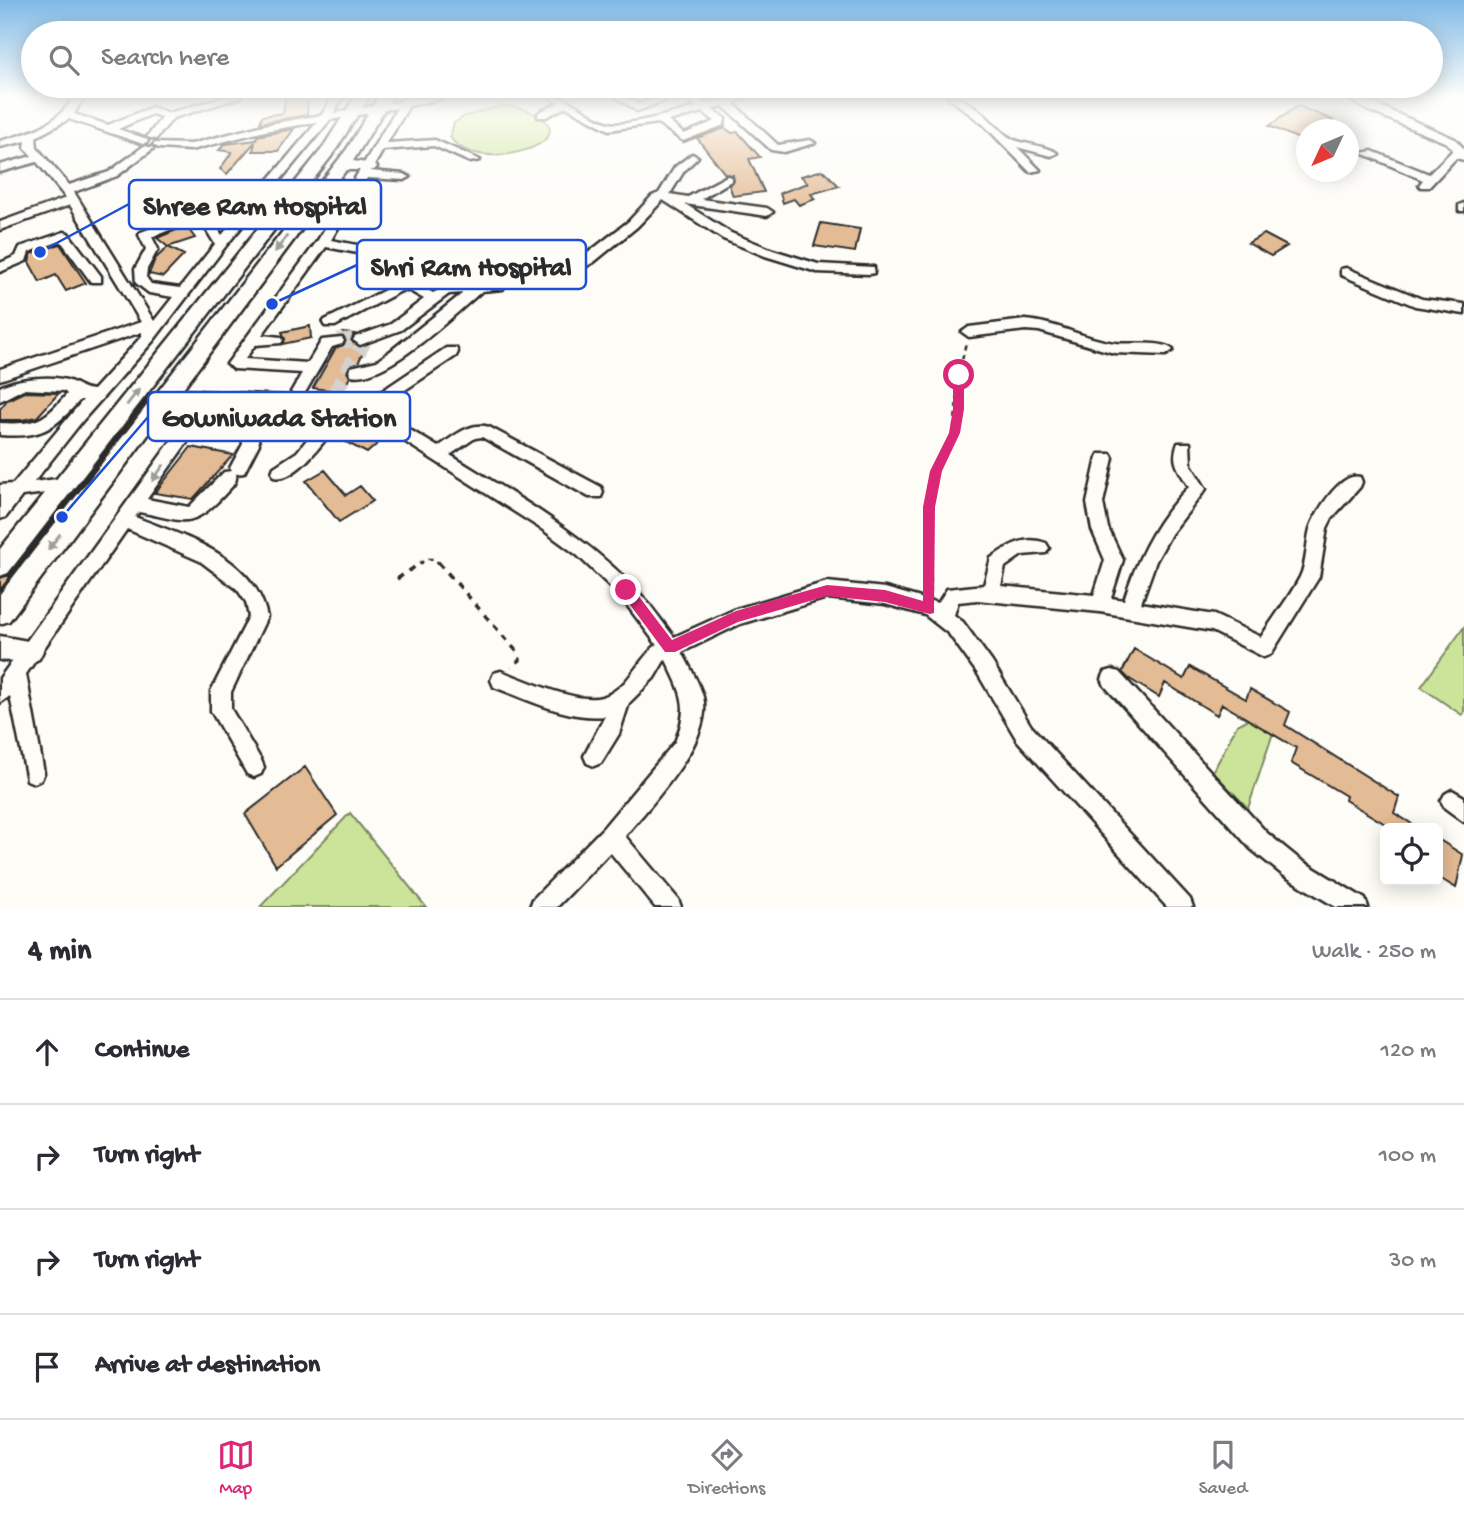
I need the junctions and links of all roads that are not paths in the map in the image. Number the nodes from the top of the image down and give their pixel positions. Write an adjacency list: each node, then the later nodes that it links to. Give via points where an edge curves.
1 (26, 139): 18 (street)
2 (31, 139): 25 (street, via 30,148)
3 (140, 139): 16 (street)
4 (153, 139): 16 (street)
5 (227, 139): 16 (street, via 191,147)
6 (308, 139): 41 (street)
7 (336, 139): 60 (main road)
8 (358, 139): 26 (main road)
9 (386, 139): 19 (street)
10 (766, 139): 17 (street, via 784,149)
11 (1005, 139): 29 (street)
12 (1006, 139): 21 (street)
13 (1448, 139): 14 (street)
14 (1451, 141): 15 (street); 22 (street)
15 (1464, 142)
16 (151, 143): 33 (street, via 113,174)
17 (810, 143)
18 (0, 146)
19 (381, 147): 24 (street, via 435,143); 28 (street)
20 (1368, 152): 22 (street, via 1427,183)
21 (1051, 153)
22 (1459, 155)
23 (692, 157): 35 (street, via 679,169)
24 (474, 160)
25 (40, 161): 27 (street); 30 (street); 33 (street)
26 (342, 164): 28 (main road); 67 (main road, one-way to 67)
27 (0, 169)
28 (367, 170): 31 (street); 40 (street)
29 (1034, 170)
30 (21, 174)
31 (404, 177)
32 (727, 178): 36 (street)
33 (69, 195): 39 (street); 42 (street)
34 (182, 196): 38 (street)
35 (668, 197): 36 (street); 40 (street, via 656,199 589,260 544,275); 44 (street, via 727,236 769,253 817,268)
36 (692, 199): 37 (street)
37 (767, 212)
38 (202, 213): 41 (street); 50 (street, via 145,235 152,249 139,273 141,281 149,289)
39 (0, 226)
40 (323, 242): 56 (street)
41 (221, 244): 50 (street)
42 (101, 248): 43 (street); 54 (street)
43 (80, 257): 46 (street, via 64,236 24,250); 47 (street)
44 (869, 270)
45 (1346, 272): 52 (street, via 1420,303)
46 (0, 275)
47 (96, 279)
48 (498, 286): 49 (street)
49 (479, 287): 51 (street, via 446,290); 64 (street, via 393,357)
50 (183, 293): 54 (street)
51 (432, 298): 53 (street, via 412,287 399,287); 58 (street, via 396,327)
52 (1464, 309)
53 (330, 323)
54 (149, 331): 60 (street); 65 (street, via 34,361); 70 (street)
55 (969, 332): 61 (street, via 1040,326 1114,348)
56 (252, 340): 57 (street); 63 (street, via 234,364)
57 (276, 340)
58 (363, 340)
59 (337, 341): 63 (street, via 327,343)
60 (177, 342): 83 (main road, one-way to 60)
61 (1166, 350)
62 (451, 352): 74 (street)
63 (312, 368): 66 (street)
64 (356, 371)
65 (0, 375)
66 (298, 392)
67 (167, 393): 72 (street); 95 (main road, one-way to 95)
68 (76, 394): 69 (street, via 68,386 18,383); 70 (street); 75 (street)
69 (0, 395)
70 (96, 397): 76 (street)
71 (335, 401): 73 (street); 74 (street); 81 (street, via 303,456)
72 (207, 404): 73 (street); 87 (street, one-way to 87)
73 (250, 408): 87 (street, via 251,443 234,472 200,510 190,514)
74 (360, 412): 79 (street)
75 (59, 414): 76 (street); 77 (street, via 32,431)
76 (78, 416): 84 (street)
77 (0, 429)
78 (1184, 447): 94 (street, via 1182,465 1198,489 1174,513)
79 (439, 454): 86 (street, via 471,433 484,431); 97 (street, via 583,550 626,590)
80 (1105, 458): 93 (street, via 1094,503 1114,560)
81 (280, 472)
82 (1354, 482): 94 (street, via 1325,514 1310,578 1264,648 1214,623)
83 (64, 485): 84 (street); 91 (main road)
84 (19, 489): 85 (street); 88 (street)
85 (0, 492)
86 (595, 492)
87 (135, 504): 89 (street)
88 (0, 512)
89 (124, 520): 99 (street); 105 (street, via 224,566 259,603 258,617 221,691 221,710)
90 (1040, 548): 92 (street, via 1019,548 997,563)
91 (0, 566)
92 (991, 593): 93 (street); 96 (street, via 953,595)
93 (1100, 604): 94 (street)
94 (1130, 609)
95 (0, 613)
96 (937, 614): 97 (street, via 885,596 827,590 736,617); 110 (street, via 956,628 1024,733)
97 (670, 647): 103 (street); 107 (street, via 694,699 691,727 682,749)
98 (0, 648): 99 (main road)
99 (23, 662): 102 (street); 106 (street)
100 (1112, 679): 111 (street, via 1259,841 1291,867)
101 (504, 681): 103 (street, via 589,708 606,706)
102 (0, 694)
103 (621, 697): 104 (street, via 612,726)
104 (594, 756)
105 (254, 767)
106 (34, 773)
107 (611, 836): 108 (street); 109 (street)
108 (541, 907)
109 (670, 907)
110 (1182, 907)
111 (1357, 907)

